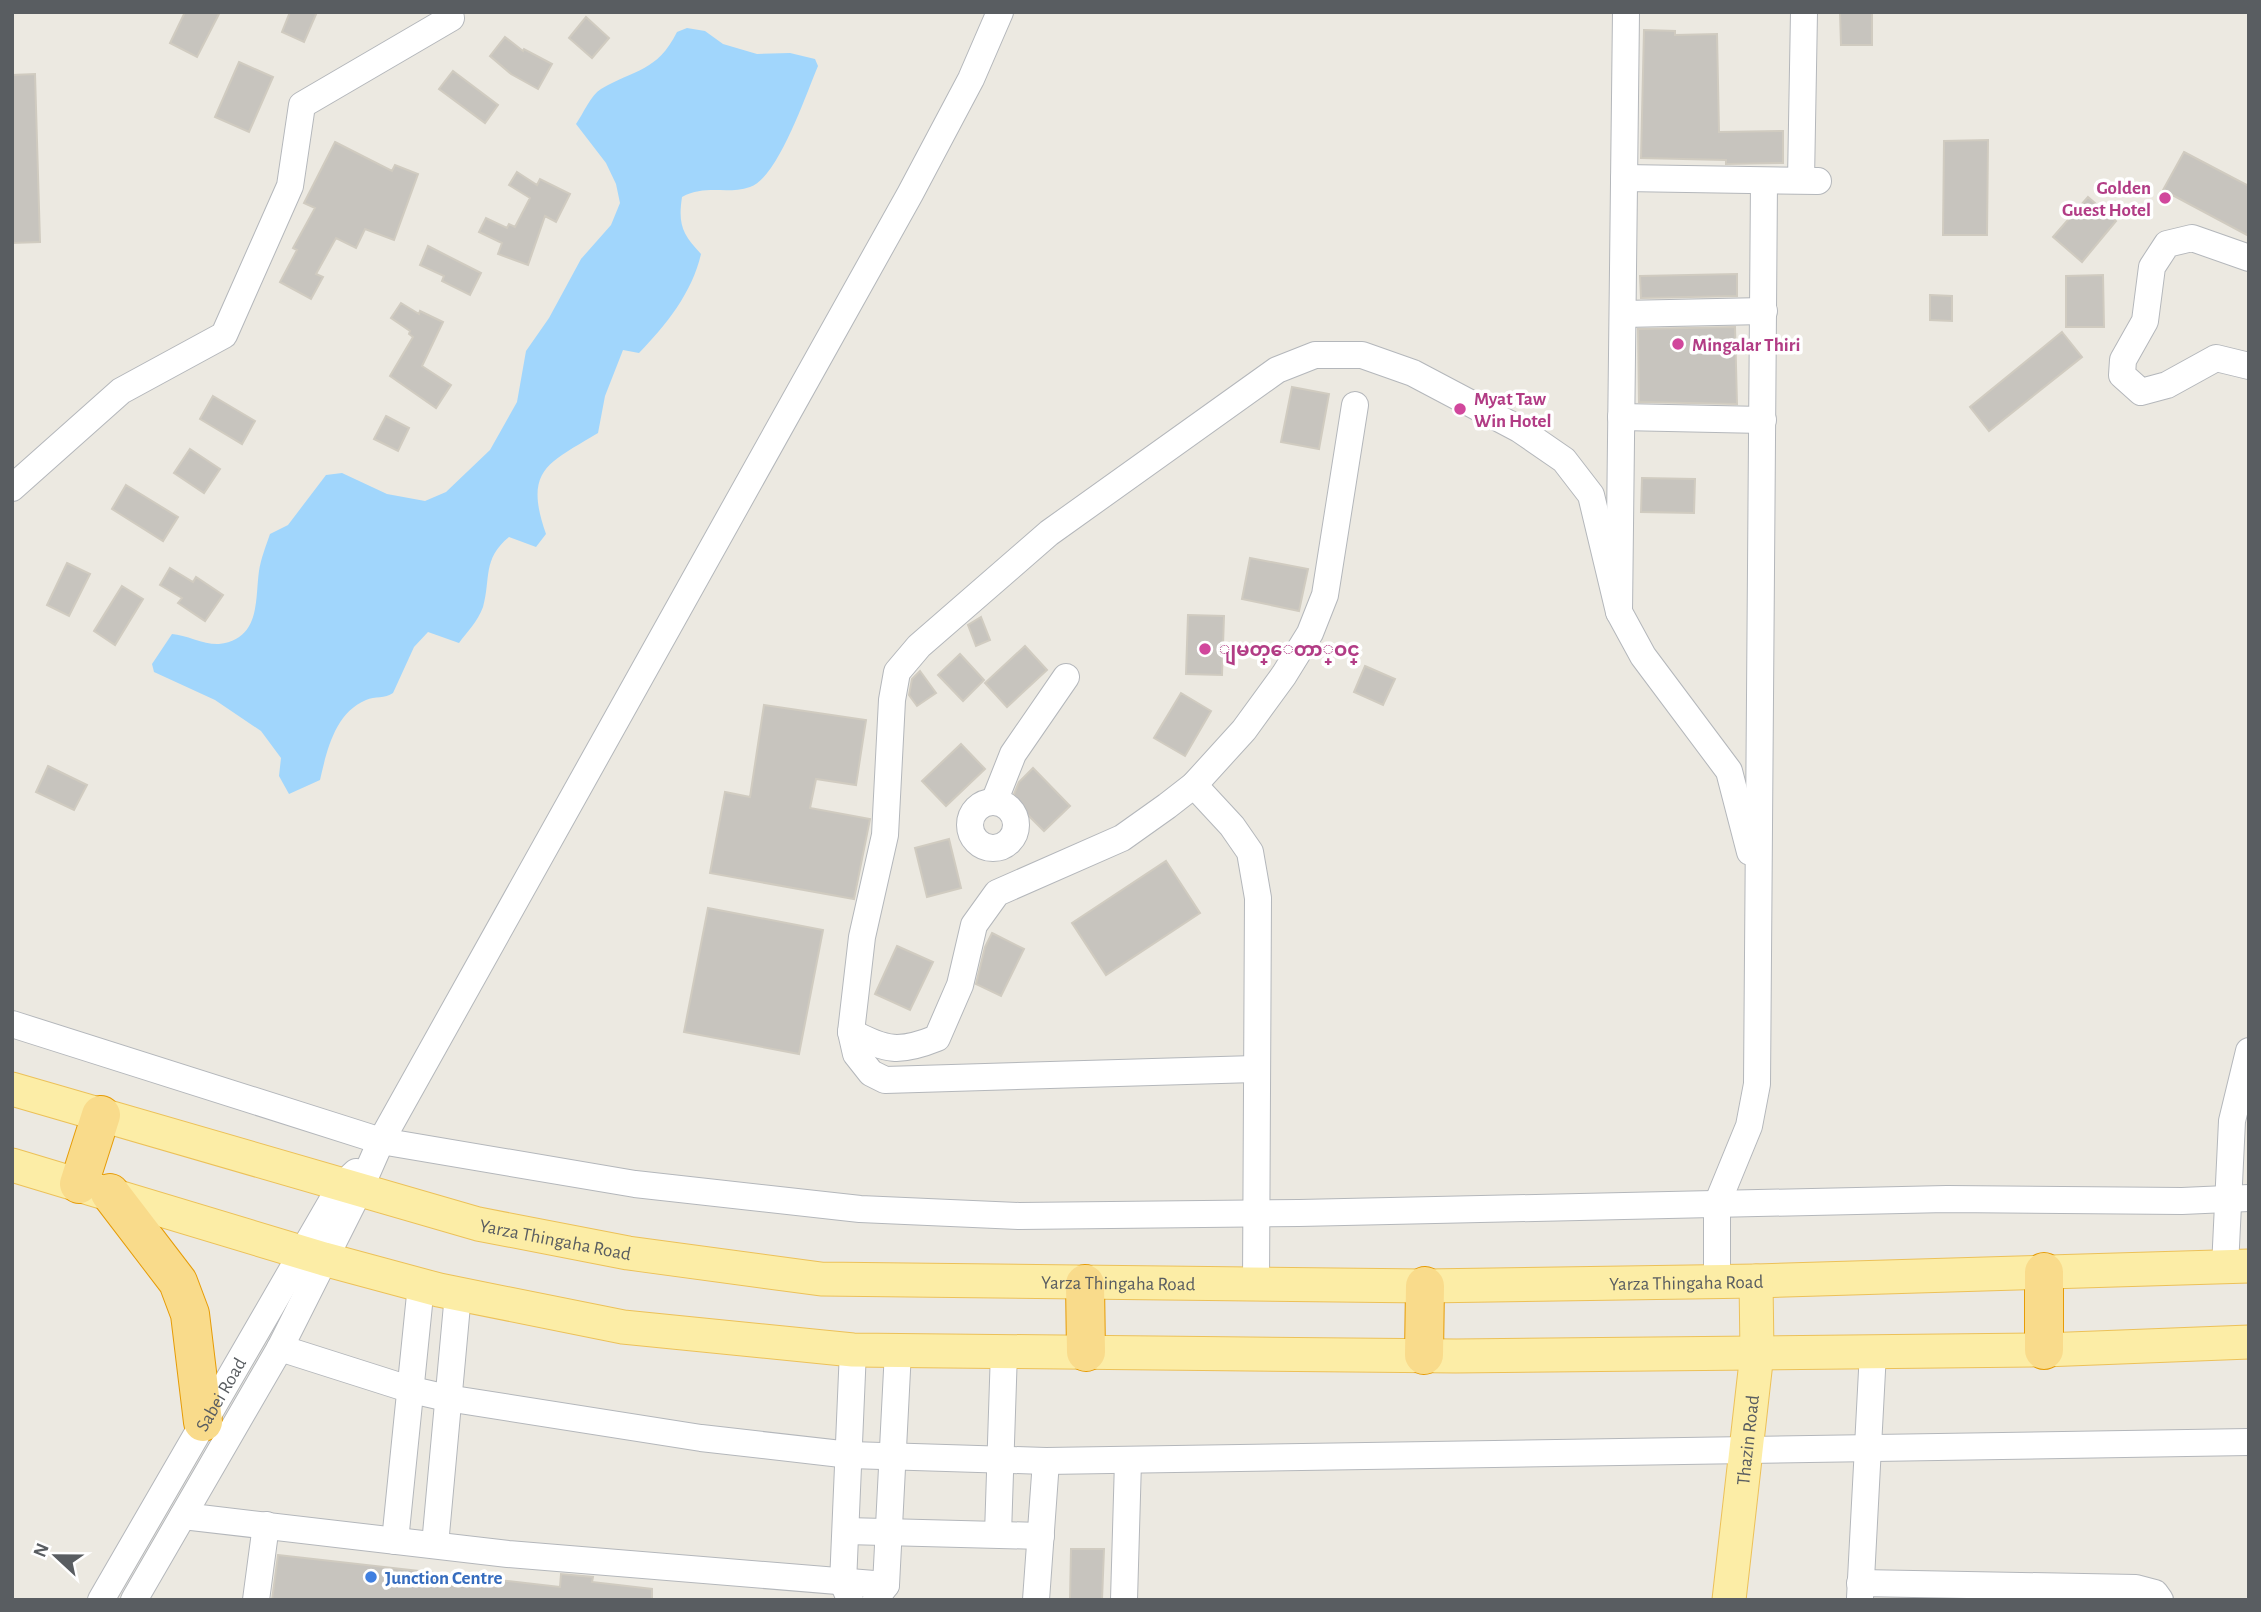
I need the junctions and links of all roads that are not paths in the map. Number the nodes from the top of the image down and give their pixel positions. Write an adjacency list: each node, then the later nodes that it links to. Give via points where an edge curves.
1 (1000, 12): 30 (street, Sabei Road, via 971,79 910,194)
2 (1626, 12): 5 (street)
3 (1804, 12): 6 (street, via 1810,181)
4 (453, 14): 16 (street, via 302,105 290,186 223,335 121,391)
5 (1624, 178): 6 (street); 9 (street)
6 (1764, 181): 8 (street)
7 (2249, 258): 10 (street, via 2192,238 2167,244 2152,267 2145,321 2123,360 2122,375 2141,392 2167,385 2216,358)
8 (1764, 311): 9 (street); 13 (street)
9 (1623, 314): 12 (street)
10 (2249, 366)
11 (1355, 405): 19 (street, via 1325,595 1310,634 1244,730)
12 (1621, 417): 13 (street); 15 (street)
13 (1763, 420): 23 (street)
14 (1564, 460): 15 (street, via 1604,474); 17 (street, via 1591,495); 25 (street, via 1519,429 1413,373 1362,355 1315,355 1277,370 1049,534 919,646 897,672 885,835 862,937)
15 (1620, 469): 17 (street)
16 (12, 488)
17 (1619, 612): 23 (street, via 1643,656 1729,771)
18 (1066, 677): 20 (street, via 1013,754)
19 (1194, 785): 22 (street, via 1122,838); 27 (street, via 1250,852 1258,898)
20 (994, 802): 21 (street, via 1009,809 1016,822 1010,840); 21 (street, via 975,810 970,828 983,846)
21 (1001, 847): 22 (street)
22 (1016, 885): 25 (street, via 997,893 974,925 960,985 937,1038 907,1050 877,1046)
23 (1759, 891): 35 (street, via 1757,1084 1749,1126)
24 (12, 1024): 30 (street)
25 (851, 1032): 27 (street, via 856,1055 871,1073 885,1080)
26 (2249, 1051): 34 (street, via 2232,1121)
27 (1255, 1069): 36 (street)
28 (12, 1089): 29 (main road, Yarza Thingaha Road)
29 (101, 1115): 32 (highway); 33 (main road, Yarza Thingaha Road)
30 (375, 1151): 33 (street, Sabei Road); 36 (street, via 860,1209 1019,1216)
31 (12, 1165): 32 (main road)
32 (94, 1189): 37 (main road); 59 (highway, via 178,1282 190,1314)
33 (349, 1189): 37 (street, Sabei Road); 42 (main road, Yarza Thingaha Road, via 478,1224 628,1253 807,1277)
34 (2239, 1199): 35 (street); 38 (street)
35 (1717, 1204): 36 (street); 40 (street)
36 (1256, 1214): 43 (street)
37 (313, 1256): 44 (main road); 48 (street, Sabei Road); 59 (street, Sabei Road)
38 (2237, 1266): 39 (main road, Yarza Thingaha Road)
39 (2044, 1272): 41 (main road, Yarza Thingaha Road); 50 (highway)
40 (1717, 1280): 41 (main road, Yarza Thingaha Road); 45 (main road, Yarza Thingaha Road)
41 (1756, 1281): 55 (main road, Thazin Road)
42 (1085, 1284): 43 (main road, Yarza Thingaha Road); 54 (highway)
43 (1256, 1284): 45 (main road, Yarza Thingaha Road)
44 (421, 1285): 46 (main road); 57 (street)
45 (1425, 1286): 56 (highway)
46 (458, 1294): 49 (main road, via 623,1326); 58 (street)
47 (2249, 1342): 50 (main road)
48 (279, 1348): 57 (street); 68 (street, Sabei Road)
49 (853, 1350): 51 (main road); 63 (street)
50 (2044, 1350): 53 (main road)
51 (898, 1351): 52 (main road); 64 (street)
52 (1004, 1351): 54 (main road); 65 (street)
53 (1873, 1352): 55 (main road); 61 (street)
54 (1086, 1353): 56 (main road)
55 (1757, 1353): 56 (main road); 62 (main road, Thazin Road)
56 (1424, 1355)
57 (412, 1390): 58 (street); 74 (street)
58 (447, 1398): 63 (street, via 701,1438); 75 (street)
59 (203, 1422): 79 (street, Sabei Road)
60 (2249, 1441): 61 (street)
61 (1869, 1447): 62 (street); 77 (street)
62 (1746, 1448): 67 (street); 84 (main road, Thazin Road)
63 (850, 1455): 64 (street); 70 (street)
64 (894, 1457): 65 (street); 71 (street)
65 (999, 1460): 66 (street); 72 (street)
66 (1046, 1461): 67 (street); 73 (street)
67 (1128, 1461): 83 (street)
68 (183, 1516): 69 (street); 80 (street, Sabei Road)
69 (265, 1525): 74 (street); 81 (street)
70 (846, 1531): 71 (street); 76 (street)
71 (889, 1531): 72 (street); 78 (street)
72 (998, 1534): 73 (street)
73 (1041, 1536): 82 (street)
74 (395, 1541): 75 (street)
75 (435, 1545): 76 (street, via 727,1586)
76 (847, 1591): 78 (street)
77 (1860, 1591): 85 (street, via 2136,1588 2155,1593)
78 (881, 1592)
79 (102, 1600)
80 (134, 1600)
81 (256, 1600)
82 (1036, 1600)
83 (1124, 1600)
84 (1729, 1600)
85 (2160, 1600)

